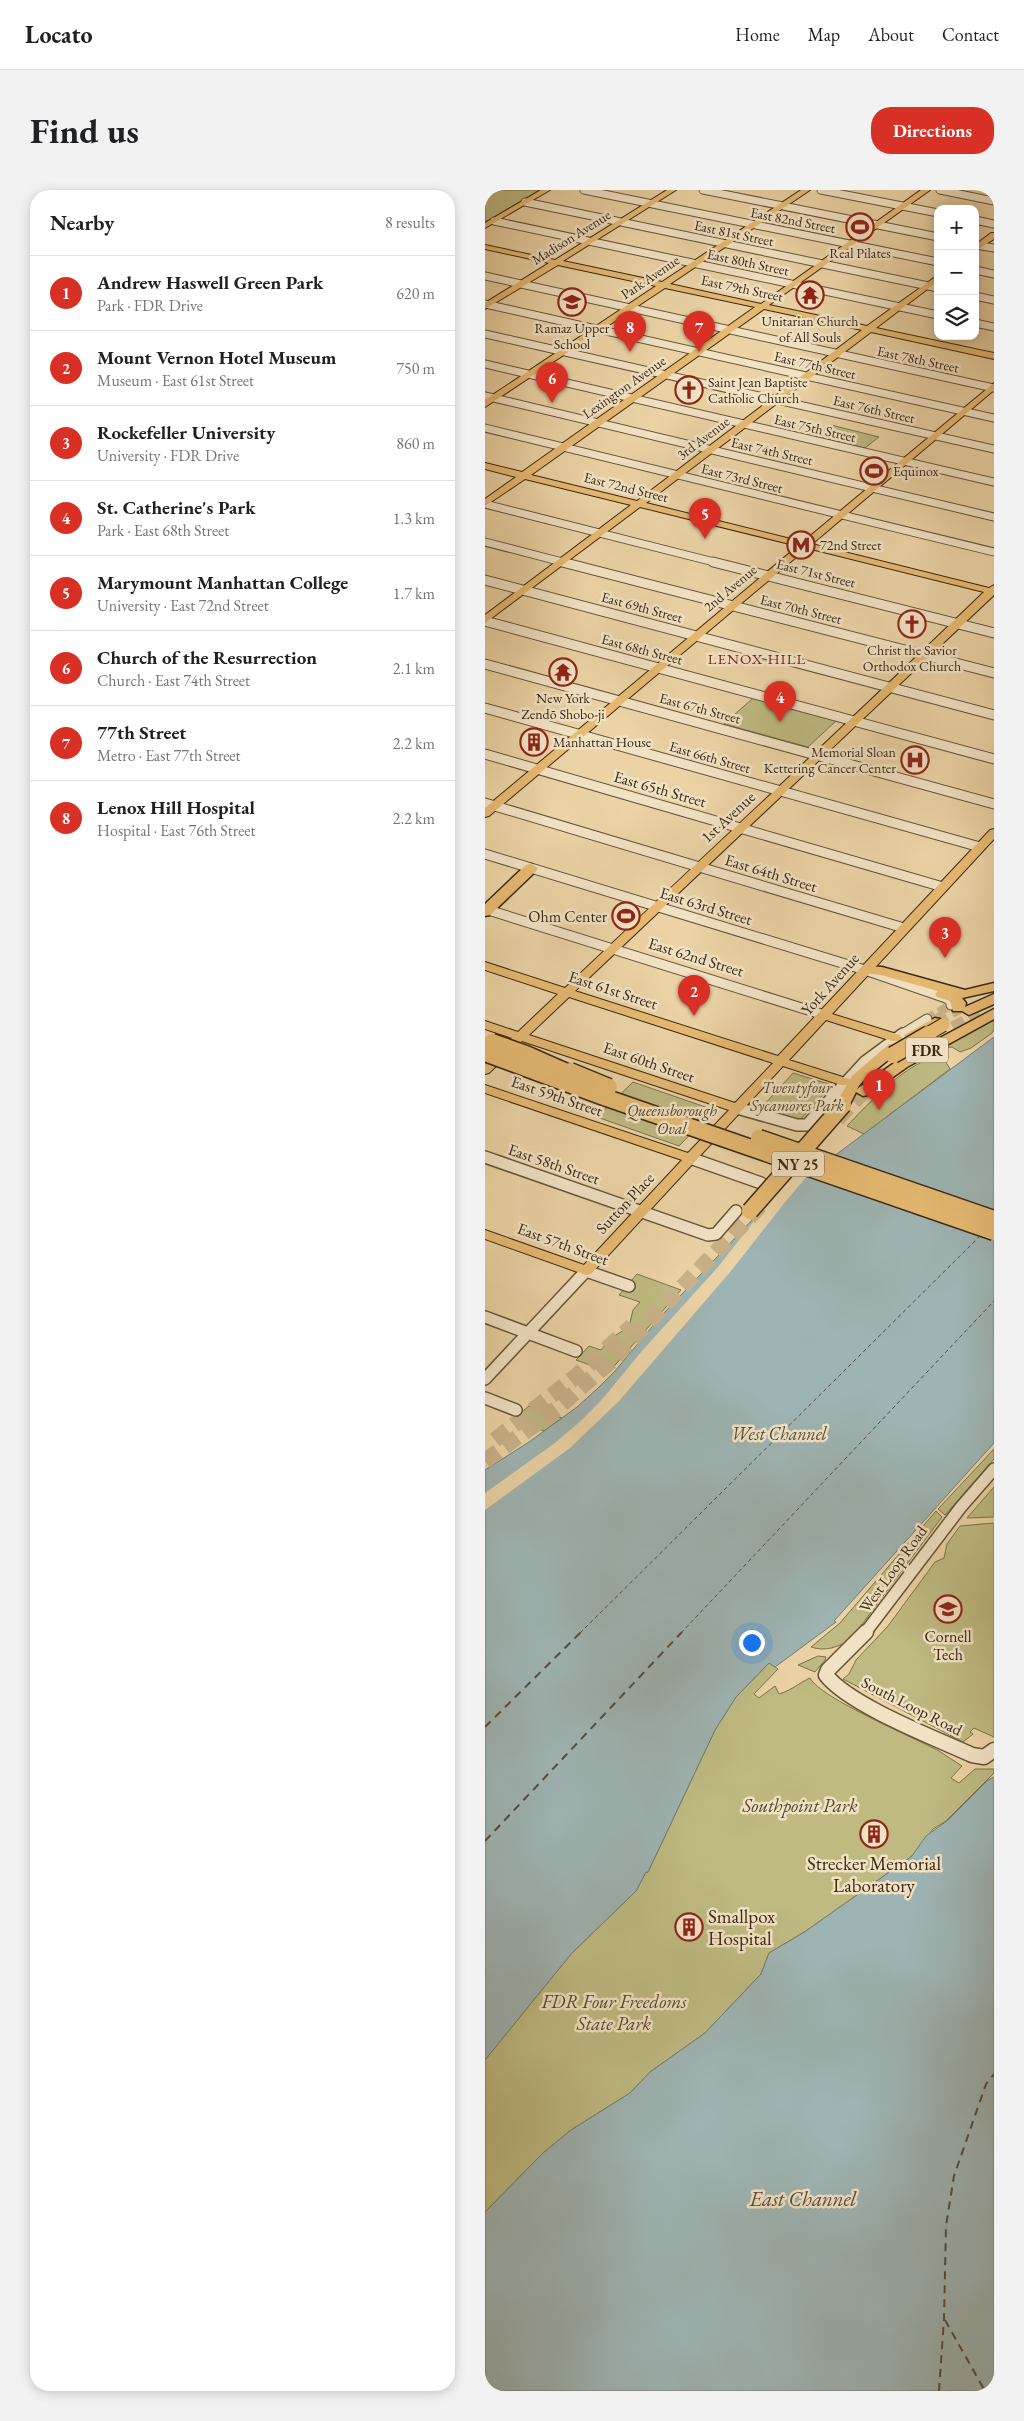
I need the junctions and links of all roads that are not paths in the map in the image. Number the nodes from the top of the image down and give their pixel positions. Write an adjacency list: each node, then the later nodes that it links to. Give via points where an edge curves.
1 (546, 190): 11 (main road)
2 (584, 190): 12 (street, East 82nd Street)
3 (672, 190): 12 (main road, Madison Avenue)
4 (703, 190): 13 (street)
5 (791, 190): 13 (main road, Park Avenue)
6 (806, 190): 14 (main road, Park Avenue)
7 (821, 190): 15 (street)
8 (926, 190): 15 (main road, Lexington Avenue)
9 (940, 190): 10 (street)
10 (994, 201)
11 (525, 202): 17 (main road); 19 (street, East 81st Street)
12 (651, 204): 19 (main road, Madison Avenue); 20 (street, East 82nd Street)
13 (771, 204): 14 (street); 20 (main road, Park Avenue)
14 (782, 206): 21 (main road, Park Avenue); 23 (street)
15 (903, 206): 16 (street); 23 (main road, Lexington Avenue)
16 (934, 212)
17 (494, 221): 24 (main road); 28 (street, East 80th Street)
18 (979, 221): 22 (street)
19 (621, 222): 27 (street, East 81st Street); 28 (main road, Madison Avenue)
20 (743, 222): 21 (street, East 82nd Street); 27 (main road, Park Avenue)
21 (754, 224): 29 (main road, Park Avenue); 30 (street, East 82nd Street)
22 (994, 224)
23 (877, 225): 26 (street); 30 (main road, Lexington Avenue)
24 (485, 226)
25 (994, 235): 31 (main road)
26 (934, 236)
27 (714, 241): 29 (street, East 81st Street); 35 (main road, Park Avenue)
28 (590, 242): 35 (street, East 80th Street); 37 (main road, Madison Avenue)
29 (725, 244): 38 (main road, Park Avenue); 39 (street, East 81st Street)
30 (850, 244): 36 (street, East 82nd Street); 39 (main road, Lexington Avenue)
31 (979, 245)
32 (979, 246): 34 (street)
33 (485, 247): 37 (main road, East 79th Street)
34 (994, 248)
35 (684, 261): 38 (street, East 80th Street); 44 (main road, Park Avenue)
36 (934, 261)
37 (556, 262): 44 (main road, East 79th Street); 45 (main road, Madison Avenue)
38 (695, 264): 46 (street, East 80th Street); 47 (main road, Park Avenue)
39 (822, 264): 46 (main road, Lexington Avenue); 48 (street, East 81st Street)
40 (979, 271): 41 (street)
41 (994, 274)
42 (485, 276): 45 (street, East 78th Street)
43 (934, 280): 48 (main road, 3rd Avenue)
44 (652, 283): 47 (main road, East 79th Street); 53 (main road, Park Avenue)
45 (521, 284): 52 (main road, Madison Avenue); 53 (street, East 78th Street)
46 (793, 284): 54 (main road, Lexington Avenue); 55 (street, East 80th Street)
47 (663, 285): 54 (main road, East 79th Street); 56 (main road, Park Avenue)
48 (926, 286): 49 (street, East 81st Street); 55 (main road, 3rd Avenue)
49 (934, 287)
50 (979, 297): 51 (street)
51 (994, 300)
52 (486, 305): 59 (street, East 77th Street)
53 (618, 305): 56 (street, East 78th Street); 59 (main road, Park Avenue)
54 (762, 306): 62 (main road, Lexington Avenue); 63 (main road, East 79th Street)
55 (899, 306): 57 (street, East 80th Street); 63 (main road, 3rd Avenue)
56 (629, 308): 61 (main road, Park Avenue); 62 (street, East 78th Street)
57 (934, 314)
58 (979, 324): 60 (street)
59 (585, 326): 61 (street, East 77th Street); 65 (main road, Park Avenue)
60 (994, 327)
61 (597, 329): 66 (main road, Park Avenue); 67 (street, East 77th Street)
62 (729, 330): 67 (main road, Lexington Avenue); 68 (street, East 78th Street)
63 (869, 330): 68 (main road, 3rd Avenue); 69 (main road, East 79th Street)
64 (485, 334): 65 (street, East 76th Street)
65 (552, 349): 66 (street, East 76th Street); 71 (main road, Park Avenue)
66 (563, 351): 72 (main road, Park Avenue); 73 (street, East 76th Street)
67 (698, 352): 73 (main road, Lexington Avenue); 74 (street, East 77th Street)
68 (836, 354): 74 (main road, 3rd Avenue); 75 (street, East 78th Street)
69 (994, 356)
70 (485, 364): 71 (street, East 75th Street)
71 (517, 372): 72 (street, East 75th Street); 76 (main road, Park Avenue)
72 (529, 374): 77 (main road, Park Avenue); 78 (street, East 75th Street)
73 (666, 375): 78 (main road, Lexington Avenue); 79 (street, East 76th Street)
74 (807, 376): 79 (main road, 3rd Avenue); 81 (street, East 77th Street)
75 (993, 387): 81 (main road, 2nd Avenue)
76 (485, 394): 77 (street, East 74th Street)
77 (494, 398): 80 (main road, Park Avenue); 83 (street, East 74th Street)
78 (633, 398): 83 (main road, Lexington Avenue); 84 (street, East 75th Street)
79 (776, 400): 84 (main road, 3rd Avenue); 86 (street, East 76th Street)
80 (485, 404)
81 (964, 411): 82 (street, East 77th Street); 86 (main road, 2nd Avenue)
82 (994, 418)
83 (598, 423): 87 (main road, Lexington Avenue); 88 (street, East 74th Street)
84 (744, 424): 88 (main road, 3rd Avenue); 90 (street, East 75th Street)
85 (485, 428): 87 (street, East 73rd Street)
86 (934, 436): 89 (street, East 76th Street); 90 (main road, 2nd Avenue)
87 (563, 447): 92 (main road, Lexington Avenue); 93 (street, East 73rd Street)
88 (710, 449): 93 (main road, 3rd Avenue); 95 (street, East 74th Street)
89 (994, 450)
90 (905, 461): 94 (street, East 75th Street); 95 (main road, 2nd Avenue)
91 (485, 466): 92 (main road, East 72nd Street)
92 (523, 475): 96 (main road, Lexington Avenue); 97 (main road, East 72nd Street)
93 (677, 475): 97 (main road, 3rd Avenue); 98 (street, East 73rd Street)
94 (994, 482)
95 (874, 488): 98 (main road, 2nd Avenue); 99 (street, East 74th Street)
96 (485, 503): 100 (street, East 71st Street)
97 (639, 504): 100 (main road, 3rd Avenue); 102 (main road, East 72nd Street)
98 (842, 515): 102 (main road, 2nd Avenue); 103 (street, East 73rd Street)
99 (994, 516)
100 (599, 533): 104 (main road, 3rd Avenue); 105 (street, East 71st Street)
101 (485, 542): 104 (street, East 70th Street)
102 (804, 545): 105 (main road, 2nd Avenue); 108 (main road, East 72nd Street)
103 (994, 552)
104 (561, 561): 107 (main road, 3rd Avenue); 109 (street, East 70th Street)
105 (767, 575): 109 (main road, 2nd Avenue); 111 (street, East 71st Street)
106 (485, 580): 107 (street, East 69th Street)
107 (524, 590): 110 (main road, 3rd Avenue); 113 (street, East 69th Street)
108 (993, 590): 111 (main road, 1st Avenue)
109 (732, 605): 113 (main road, 2nd Avenue); 114 (street, East 70th Street)
110 (485, 620): 116 (street, East 68th Street)
111 (957, 623): 112 (street, East 71st Street); 114 (main road, 1st Avenue)
112 (994, 633)
113 (696, 636): 116 (main road, 2nd Avenue); 118 (street, East 69th Street)
114 (924, 655): 117 (street, East 70th Street); 118 (main road, 1st Avenue)
115 (485, 664): 119 (street, East 67th Street)
116 (659, 668): 119 (main road, 2nd Avenue); 123 (street, East 68th Street)
117 (994, 674)
118 (890, 687): 122 (street, East 69th Street); 123 (main road, 1st Avenue)
119 (620, 701): 125 (main road, 2nd Avenue); 127 (street, East 67th Street)
120 (485, 708): 124 (street, East 66th Street)
121 (485, 715): 124 (street, East 66th Street)
122 (994, 715)
123 (856, 721): 127 (main road, 1st Avenue); 128 (street, East 68th Street)
124 (545, 729): 125 (street, East 66th Street)
125 (577, 737): 129 (main road, 2nd Avenue); 130 (street, East 66th Street)
126 (485, 754): 129 (street, East 65th Street)
127 (819, 755): 130 (main road, 1st Avenue); 131 (street, East 67th Street)
128 (994, 758)
129 (537, 769): 132 (main road, 2nd Avenue); 133 (street, East 65th Street)
130 (780, 791): 133 (main road, 1st Avenue); 135 (street, East 66th Street)
131 (994, 804)
132 (488, 808): 137 (street, East 64th Street)
133 (740, 828): 137 (main road, 1st Avenue); 139 (street, East 65th Street)
134 (994, 832): 135 (main road, York Avenue)
135 (980, 847): 139 (main road, York Avenue)
136 (485, 854): 138 (street, East 63rd Street)
137 (699, 867): 140 (main road, 1st Avenue); 142 (street, East 64th Street)
138 (531, 868): 140 (street, East 63rd Street); 141 (highway)
139 (943, 887): 142 (main road, York Avenue)
140 (658, 907): 143 (main road, 1st Avenue); 145 (street, East 63rd Street)
141 (486, 910): 143 (street, East 62nd Street)
142 (904, 928): 145 (main road, York Avenue)
143 (614, 949): 148 (main road, 1st Avenue); 152 (street, East 62nd Street)
144 (485, 966): 148 (main road, East 61st Street)
145 (865, 970): 146 (street, East 63rd Street); 147 (highway, via 882,971 965,994); 152 (main road, York Avenue)
146 (918, 988): 151 (highway, via 955,998)
147 (994, 988)
148 (566, 992): 154 (main road, 1st Avenue); 157 (main road, East 61st Street)
149 (994, 998): 151 (highway, FDR)
150 (994, 1008): 151 (highway)
151 (971, 1010): 160 (highway, FDR)
152 (824, 1015): 155 (main road, East 62nd Street); 157 (main road, York Avenue)
153 (485, 1025): 154 (main road, East 60th Street)
154 (520, 1036): 158 (main road, 1st Avenue); 162 (main road, East 60th Street)
155 (894, 1046): 155 (highway, FDR, bridge, via 939,1023 911,1035); 161 (highway, FDR); 161 (street, via 865,1062)
156 (486, 1048): 168 (highway, NY 25, bridge, via 609,1087); 168 (highway, bridge, via 526,1054 599,1086); 169 (highway, bridge, via 603,1094)
157 (781, 1061): 161 (main road, East 61st Street); 162 (main road, York Avenue)
158 (485, 1070)
159 (485, 1089): 164 (main road, East 59th Street)
160 (863, 1092)
161 (843, 1093): 162 (street, East 60th Street, via 804,1126); 167 (highway, FDR, bridge)
162 (737, 1108): 164 (main road, York Avenue)
163 (485, 1157): 166 (street, East 58th Street)
164 (690, 1158): 165 (street, East 59th Street); 166 (main road, Sutton Place)
165 (761, 1182)
166 (641, 1211): 167 (street, East 58th Street, via 712,1235); 171 (main road, Sutton Place)
167 (743, 1211)
168 (994, 1221)
169 (994, 1230)
170 (485, 1234): 171 (main road, East 57th Street)
171 (586, 1270): 172 (street, East 57th Street); 174 (street)
172 (629, 1286)
173 (485, 1317): 174 (street)
174 (528, 1333): 175 (street); 176 (street)
175 (576, 1351)
176 (485, 1379)
177 (485, 1398): 178 (street)
178 (516, 1410)
179 (994, 1469): 180 (street, West Loop Road, via 951,1519 886,1609 830,1666 826,1677)
180 (834, 1685): 181 (street, South Loop Road, via 905,1724 974,1756 984,1756)
181 (994, 1750)

